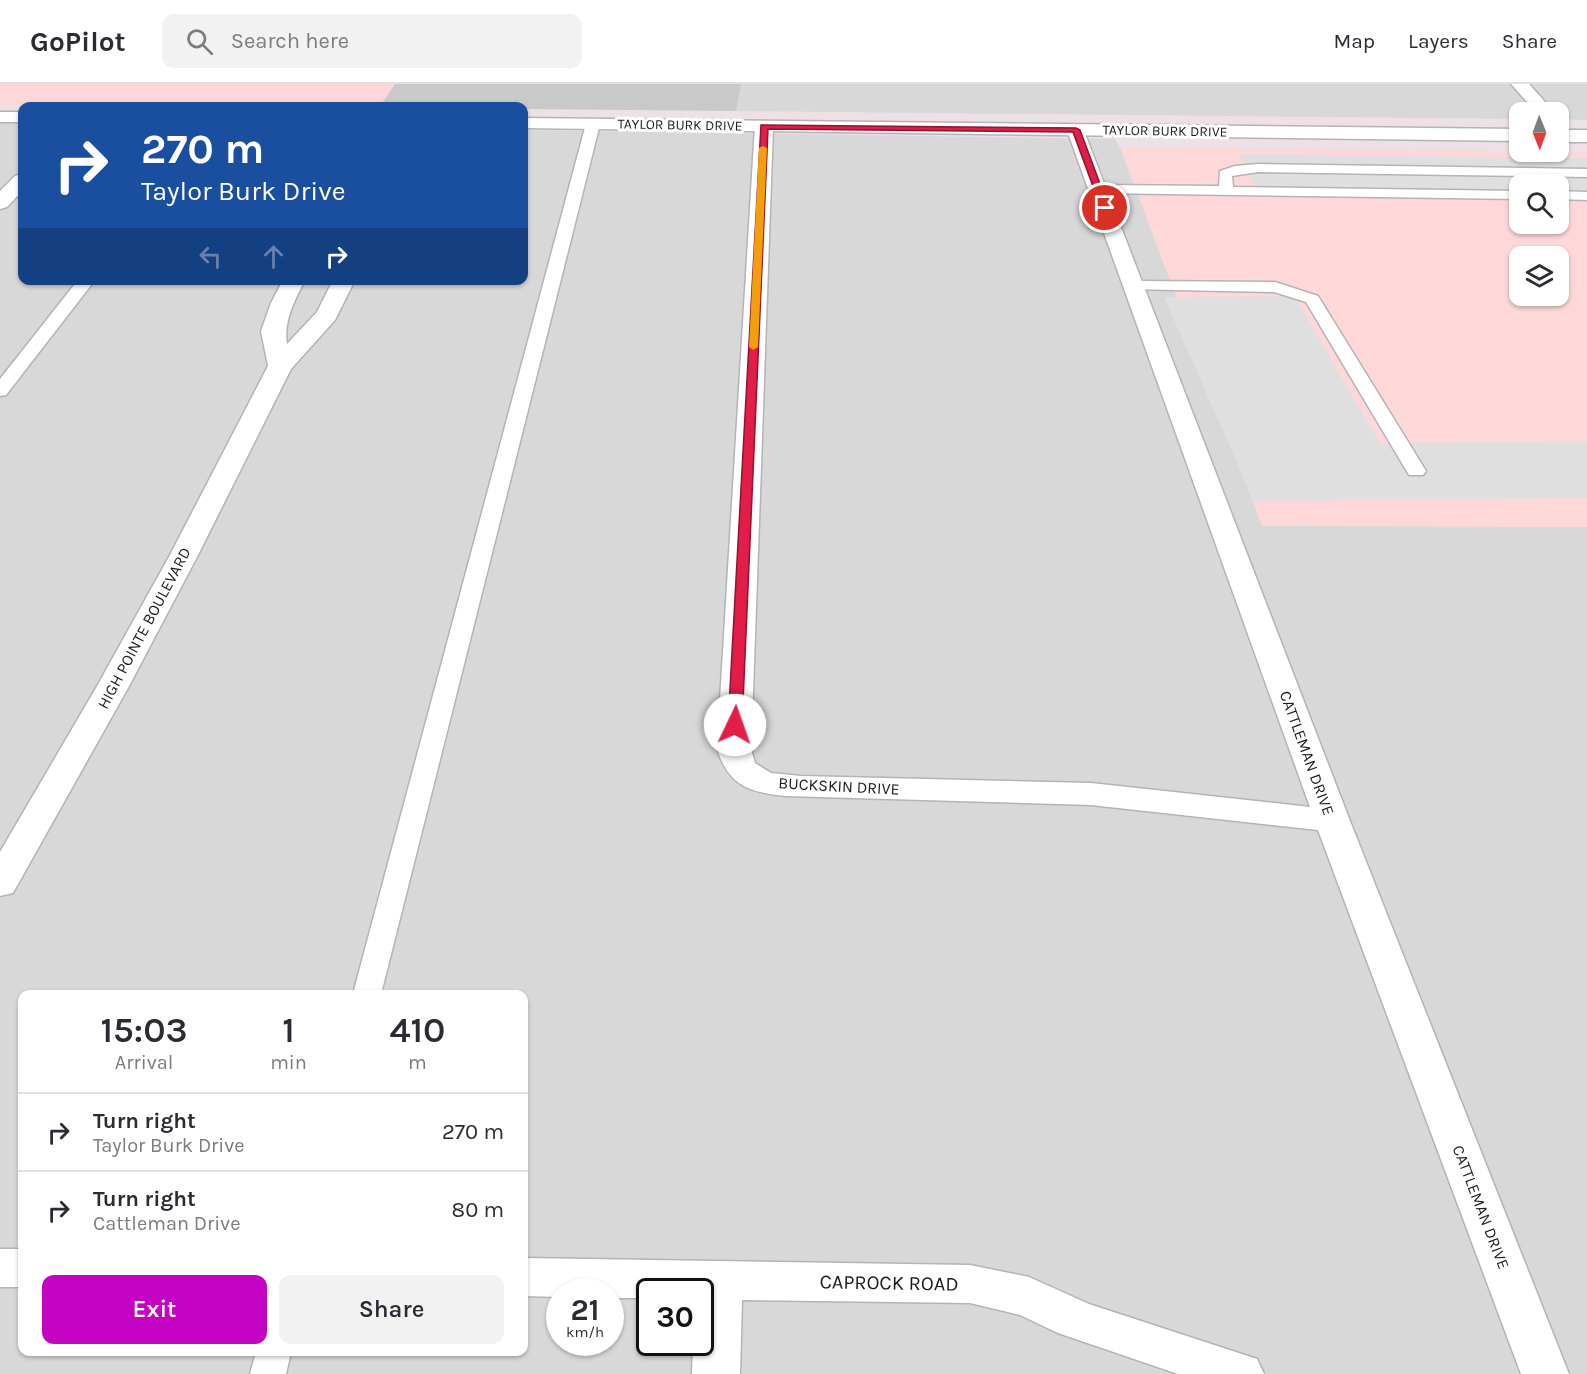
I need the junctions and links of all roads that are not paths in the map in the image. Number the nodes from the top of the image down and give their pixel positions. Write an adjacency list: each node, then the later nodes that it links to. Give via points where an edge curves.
1 (1520, 84): 2 (street)
2 (1536, 102)
3 (0, 117): 4 (street)
4 (18, 117)
5 (528, 123): 6 (street, TAYLOR BURK DRIVE)
6 (593, 124): 7 (street, TAYLOR BURK DRIVE); 29 (lane)
7 (764, 126): 8 (street, TAYLOR BURK DRIVE); 27 (street, BUCKSKIN DRIVE, via 734,749 740,766 748,775 769,783 801,787 1091,794)
8 (1076, 130): 10 (street, TAYLOR BURK DRIVE); 14 (street, CATTLEMAN DRIVE)
9 (1569, 134): 11 (street)
10 (1509, 135)
11 (1587, 136)
12 (1587, 173): 15 (lane, via 1258,168 1225,174)
13 (18, 184): 19 (street)
14 (1098, 189): 15 (lane); 23 (street, CATTLEMAN DRIVE)
15 (1226, 191): 16 (lane)
16 (1509, 195)
17 (1569, 195): 18 (lane)
18 (1587, 196)
19 (0, 203)
20 (83, 285): 25 (lane)
21 (291, 285): 24 (street, via 273,332)
22 (342, 285): 24 (street, HIGH POINTE BOULEVARD, via 327,315)
23 (1135, 286): 26 (lane, via 1275,287 1312,299); 27 (street, CATTLEMAN DRIVE)
24 (280, 366): 28 (street, HIGH POINTE BOULEVARD, via 112,688)
25 (0, 391)
26 (1416, 471)
27 (1332, 821): 38 (street, CATTLEMAN DRIVE)
28 (0, 885)
29 (368, 990)
30 (0, 1268): 31 (street)
31 (18, 1268)
32 (528, 1276): 33 (street, CAPROCK ROAD)
33 (719, 1280): 36 (street); 37 (street, CAPROCK ROAD, via 970,1284 1029,1297 1075,1319)
34 (273, 1356): 35 (lane)
35 (268, 1374)
36 (716, 1374)
37 (1240, 1374)
38 (1545, 1374)

